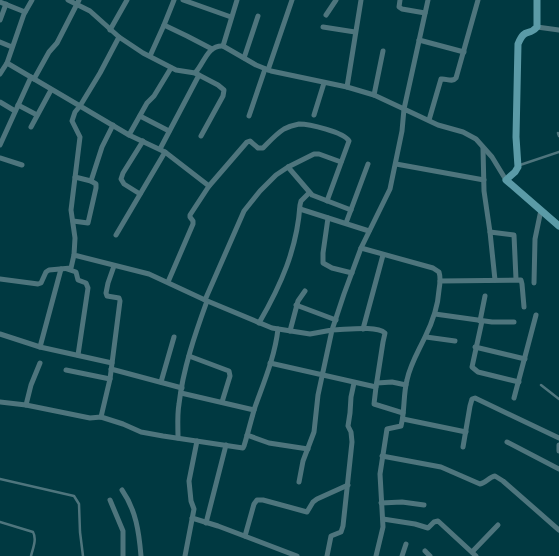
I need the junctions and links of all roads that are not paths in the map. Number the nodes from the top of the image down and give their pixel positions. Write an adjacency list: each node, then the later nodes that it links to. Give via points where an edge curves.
1 (32, 0): 18 (street)
2 (68, 0): 15 (street)
3 (127, 0): 27 (street)
4 (174, 0): 24 (street)
5 (183, 0): 16 (street)
6 (237, 0): 22 (street)
7 (292, 0): 42 (street)
8 (336, 0): 20 (street)
9 (361, 0): 29 (street)
10 (400, 0): 19 (street, via 399,7 402,9)
11 (428, 0): 19 (street)
12 (478, 0): 37 (street)
13 (537, 0): 25 (street)
14 (0, 2): 17 (street)
15 (78, 2): 27 (street, via 96,15); 45 (street, via 57,43)
16 (196, 2): 22 (street)
17 (6, 4): 18 (street); 23 (street)
18 (25, 12): 34 (street)
19 (425, 13): 31 (street)
20 (326, 15)
21 (258, 16): 39 (street)
22 (231, 17): 33 (street)
23 (0, 20)
24 (164, 25): 35 (street); 38 (street)
25 (537, 27): 28 (street); 76 (street, via 521,35 518,44)
26 (323, 28): 29 (street)
27 (110, 30): 30 (street)
28 (559, 30)
29 (355, 32): 47 (street)
30 (119, 37): 38 (street); 52 (street)
31 (419, 40): 37 (street); 53 (street)
32 (0, 42): 34 (street)
33 (223, 46): 35 (street); 39 (street)
34 (12, 47): 40 (street)
35 (212, 49): 44 (street)
36 (383, 51): 49 (street)
37 (464, 52): 59 (street, via 456,78 440,81)
38 (150, 56): 41 (street)
39 (244, 58): 42 (street)
40 (8, 63): 43 (street); 45 (street)
41 (171, 68): 44 (street); 57 (street)
42 (266, 69): 46 (street); 58 (street)
43 (0, 74)
44 (197, 74): 62 (street); 64 (street, via 224,90)
45 (33, 78): 48 (street); 51 (street)
46 (324, 83): 47 (street); 56 (street)
47 (347, 87): 49 (street)
48 (51, 90): 52 (street); 55 (street)
49 (374, 95): 53 (street)
50 (0, 102): 54 (street)
51 (18, 105): 54 (street); 55 (street)
52 (80, 106): 60 (street); 78 (street, via 72,121 80,137)
53 (404, 109): 59 (street); 74 (street)
54 (15, 111): 66 (street)
55 (38, 115): 61 (street)
56 (314, 115)
57 (140, 116): 62 (street); 63 (street)
58 (249, 116)
59 (429, 120): 67 (street, via 463,132 476,139)
60 (113, 125): 63 (street); 81 (street, via 102,147)
61 (31, 126)
62 (169, 131): 68 (street)
63 (129, 135): 65 (street)
64 (201, 136)
65 (143, 141): 68 (street); 84 (street, via 121,179 124,184)
66 (0, 146)
67 (483, 148): 79 (street); 80 (street, via 492,157)
68 (160, 149): 69 (street)
69 (165, 152): 82 (street); 84 (street)
70 (559, 152): 76 (lane)
71 (0, 158): 75 (street)
72 (341, 162): 77 (street, via 314,154); 82 (street, via 349,141 346,137 326,129 294,125 284,129 263,148 258,148 250,141 246,142); 85 (street)
73 (368, 164): 87 (street)
74 (396, 164): 79 (street); 93 (street, via 390,189)
75 (22, 165)
76 (518, 165): 80 (street, via 515,172)
77 (288, 167): 83 (street); 111 (street, via 260,191 244,211)
78 (75, 176): 81 (street); 90 (street, via 71,210)
79 (484, 180): 94 (street)
80 (506, 180): 88 (street)
81 (91, 182): 90 (street, via 96,184 96,188 89,221)
82 (209, 186): 107 (street, via 190,215 193,224)
83 (309, 192): 85 (street); 86 (street, via 301,201)
84 (140, 194): 95 (street)
85 (327, 201): 87 (street)
86 (300, 209): 89 (street); 118 (street, via 292,251)
87 (351, 210): 91 (street)
88 (541, 210): 92 (street); 108 (street, via 535,239)
89 (328, 218): 91 (street); 102 (street, via 323,263)
90 (73, 221): 97 (street)
91 (346, 224): 93 (street)
92 (559, 226)
93 (369, 231): 96 (street)
94 (490, 232): 104 (street, via 514,235); 105 (street)
95 (116, 235)
96 (361, 248): 98 (street); 102 (street)
97 (74, 255): 99 (street); 101 (street, via 72,266)
98 (383, 255): 106 (street, via 437,270 441,275); 121 (street)
99 (114, 266): 107 (street, via 149,274); 133 (street, via 106,293 107,296 119,298 120,301)
100 (61, 269): 101 (street); 103 (street, via 46,272 41,284); 128 (street)
101 (67, 269): 130 (street, via 76,272 78,280 86,283 88,288)
102 (352, 273): 116 (street)
103 (0, 279)
104 (516, 279): 105 (street); 113 (street, via 522,281)
105 (495, 280): 106 (street)
106 (440, 281): 114 (street)
107 (168, 282): 111 (street)
108 (534, 283)
109 (305, 291): 112 (street)
110 (485, 296): 117 (street)
111 (206, 300): 118 (street); 131 (street)
112 (296, 305): 116 (street); 123 (street)
113 (524, 308)
114 (435, 314): 117 (street); 125 (street)
115 (536, 315): 132 (street)
116 (336, 320): 122 (street)
117 (481, 321): 119 (street); 129 (street)
118 (259, 322): 120 (street)
119 (514, 322)
120 (278, 329): 123 (street); 134 (street)
121 (363, 329): 122 (street); 143 (street, via 382,330 385,334)
122 (332, 330): 123 (street, via 310,334); 138 (street)
123 (290, 331)
124 (0, 334): 128 (street)
125 (426, 336): 127 (street); 144 (street, via 413,360)
126 (174, 337): 140 (street)
127 (455, 341)
128 (40, 347): 130 (street)
129 (475, 347): 132 (street); 141 (street, via 473,369)
130 (78, 355): 133 (street)
131 (189, 356): 146 (street); 150 (street, via 229,371 230,376)
132 (525, 360): 141 (street)
133 (112, 363): 136 (street)
134 (270, 363): 138 (street); 152 (street)
135 (40, 364): 151 (street)
136 (111, 369): 139 (street); 140 (street)
137 (66, 370): 139 (street)
138 (323, 376): 142 (street); 165 (street, via 317,400 314,432)
139 (110, 379): 154 (street)
140 (161, 382): 146 (street)
141 (519, 382): 147 (street)
142 (354, 383): 143 (street); 171 (street, via 348,426 352,442)
143 (377, 385): 144 (street, via 392,382); 153 (street, via 374,404)
144 (406, 385): 153 (street)
145 (541, 385): 148 (lane)
146 (182, 390): 150 (street); 158 (street)
147 (514, 398)
148 (559, 399)
149 (0, 402): 151 (street)
150 (222, 402): 152 (street)
151 (26, 405): 154 (street, via 90,418)
152 (254, 410): 157 (street)
153 (403, 413): 155 (street)
154 (101, 417): 158 (street, via 141,432)
155 (403, 419): 156 (street); 167 (street, via 401,426 387,429)
156 (466, 432): 159 (street, via 471,402 475,398); 164 (street)
157 (248, 435): 163 (street, via 244,447); 165 (street, via 269,443)
158 (178, 438): 160 (street)
159 (559, 438)
160 (197, 441): 163 (street); 176 (street, via 189,481 194,509)
161 (507, 442): 168 (street)
162 (559, 444): 166 (street)
163 (226, 445): 179 (street)
164 (463, 447)
165 (308, 449): 170 (street)
166 (559, 451)
167 (382, 456): 174 (street); 181 (street, via 442,467 480,484 495,476)
168 (559, 469)
169 (0, 479): 187 (lane, via 74,496 79,504)
170 (299, 482)
171 (348, 485): 182 (street, via 317,499 307,512 257,500); 192 (street, via 342,530 331,536)
172 (122, 490): 189 (street, via 138,528)
173 (110, 500): 188 (street, via 123,531)
174 (381, 503): 175 (street); 177 (street)
175 (424, 505)
176 (192, 518): 179 (street); 190 (street)
177 (383, 519): 185 (street, via 428,528 438,521); 193 (street)
178 (0, 522): 186 (lane, via 35,534)
179 (206, 523): 182 (street)
180 (498, 526): 185 (street)
181 (559, 530)
182 (245, 536): 191 (street)
183 (406, 544): 194 (street)
184 (425, 551): 195 (street)
185 (474, 554)
186 (31, 556)
187 (83, 556)
188 (123, 556)
189 (141, 556)
190 (185, 556)
191 (297, 556)
192 (326, 556)
193 (376, 556)
194 (402, 556)
195 (430, 556)

